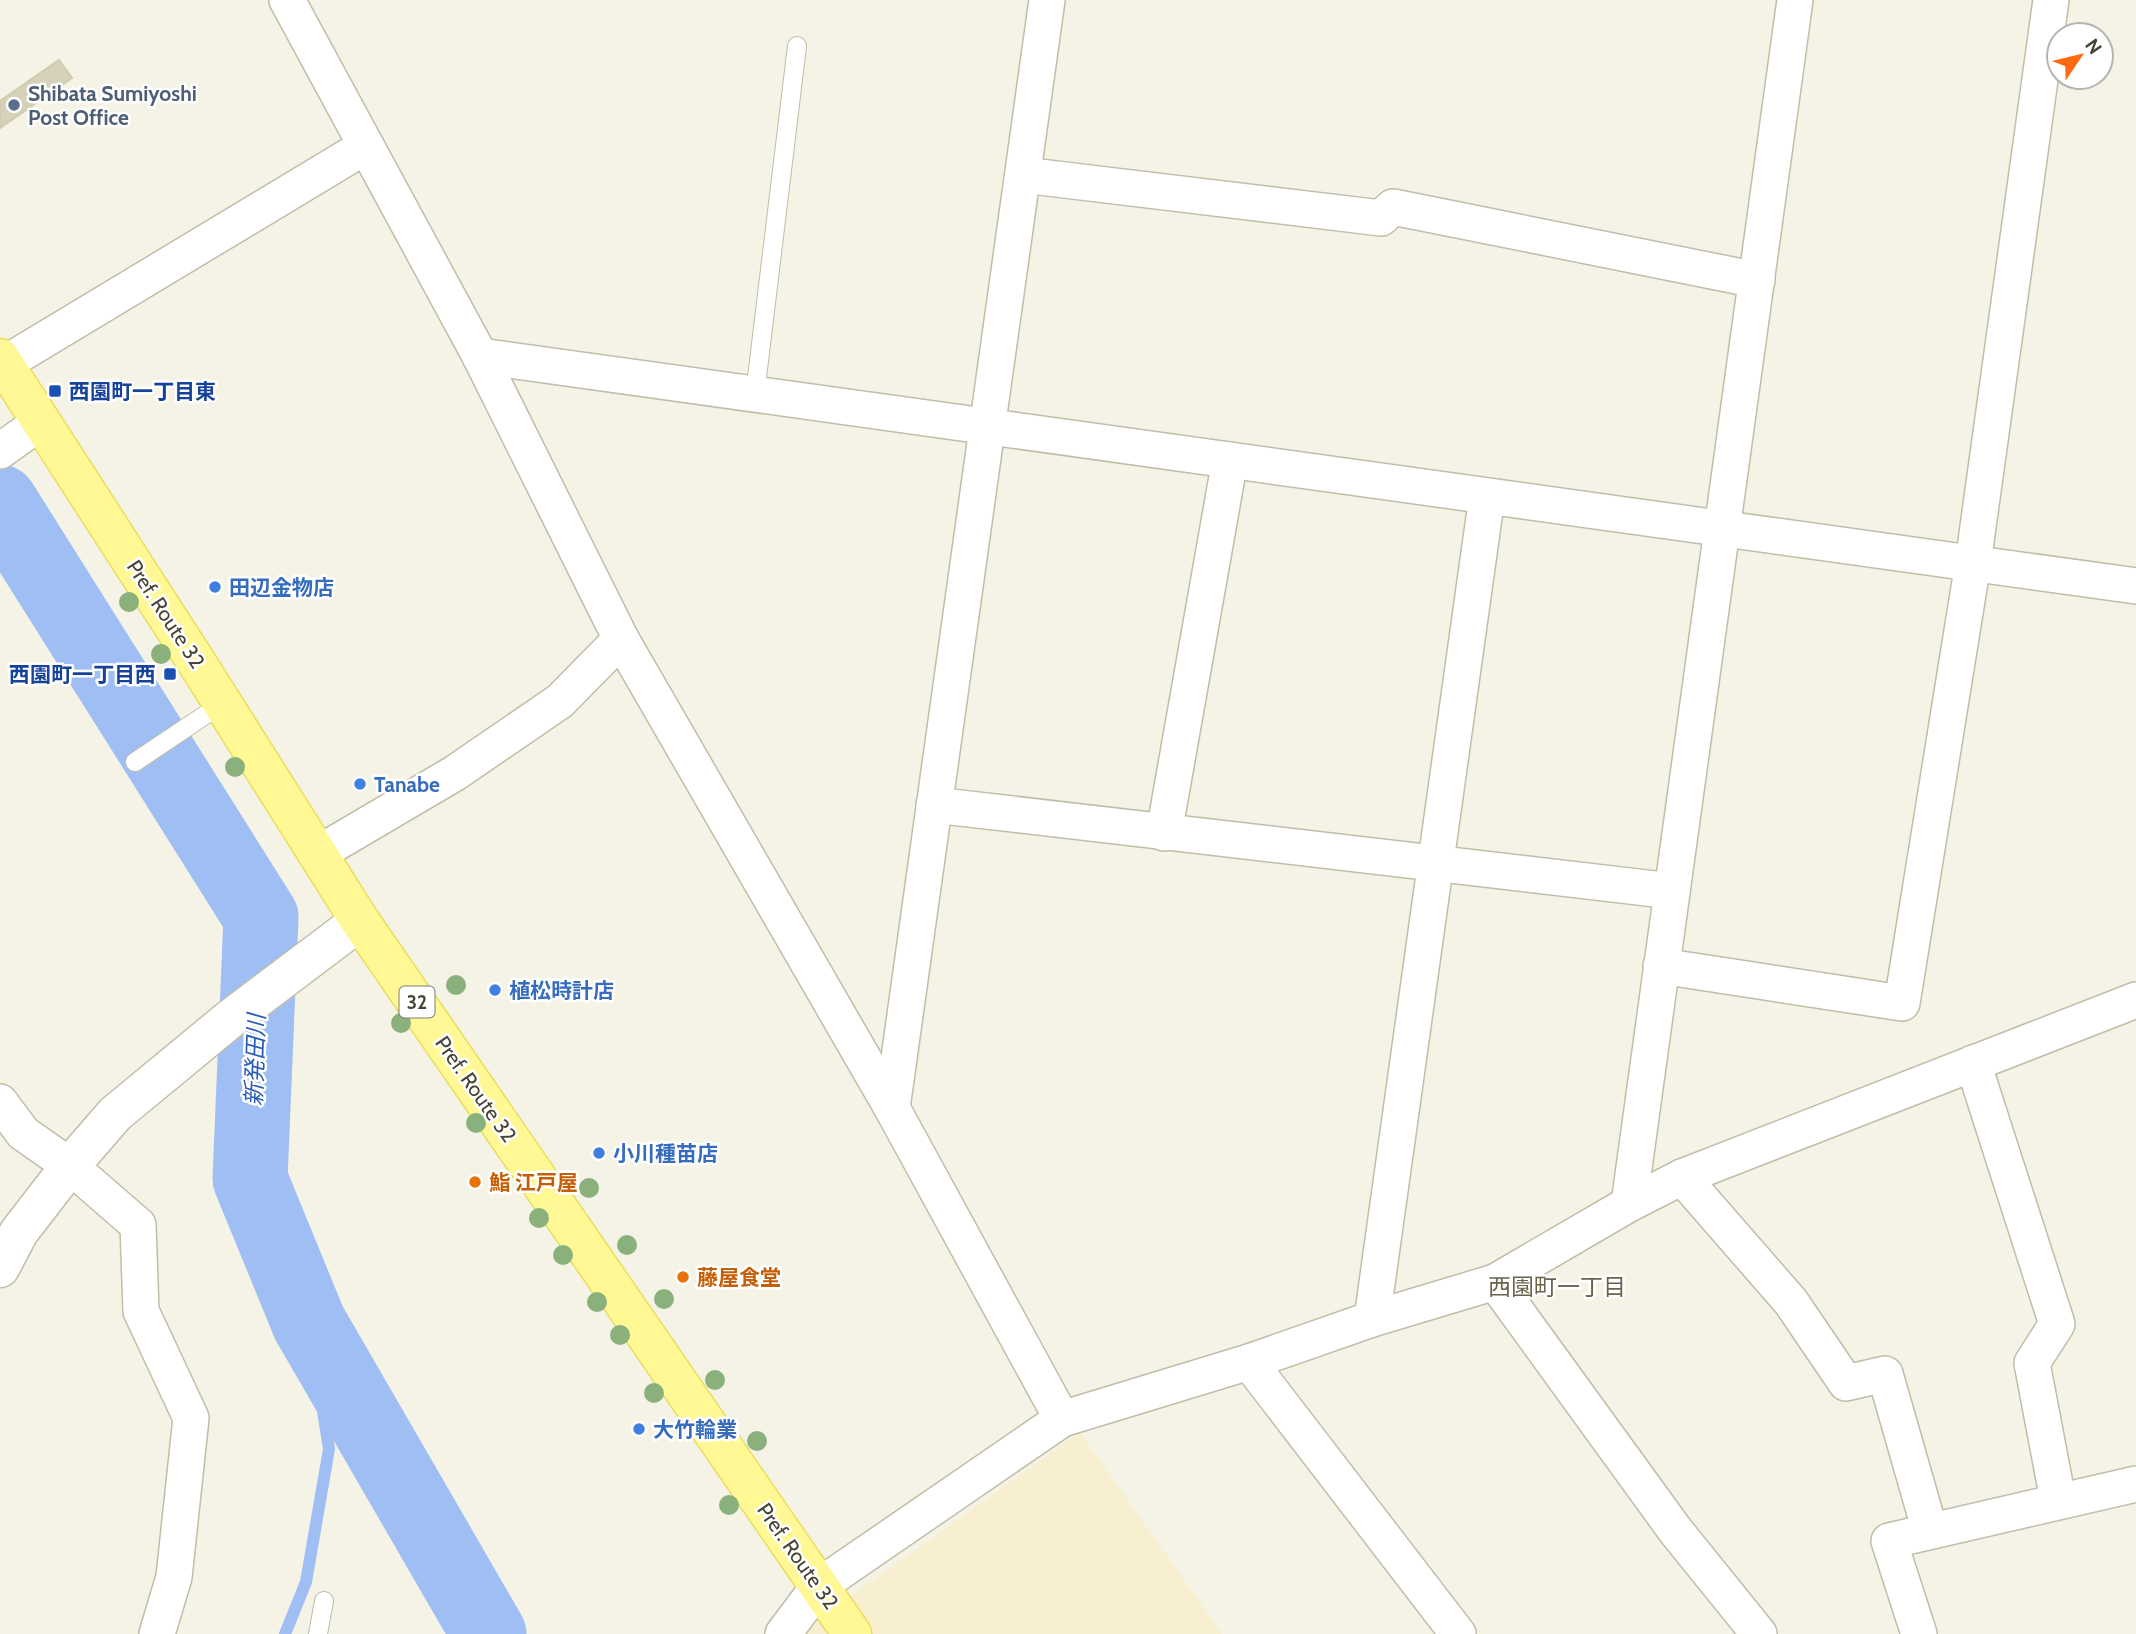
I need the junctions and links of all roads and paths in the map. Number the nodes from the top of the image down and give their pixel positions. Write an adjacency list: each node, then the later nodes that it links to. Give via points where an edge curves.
1 (1047, 0): 7 (street)
2 (1796, 0): 8 (street)
3 (2051, 0): 18 (street)
4 (288, 1): 6 (street)
5 (797, 46): 11 (lane)
6 (366, 146): 9 (street); 10 (street)
7 (1023, 175): 8 (street, via 1381,219 1393,206); 13 (street)
8 (1757, 281): 17 (street)
9 (481, 356): 11 (street); 20 (street)
10 (2, 361): 12 (main road, Pref. Route 32 / 32)
11 (755, 394): 13 (street)
12 (42, 421): 14 (street); 21 (main road, Pref. Route 32 / 32)
13 (987, 426): 15 (street); 23 (street)
14 (1, 450)
15 (1230, 460): 16 (street); 24 (street)
16 (1487, 496): 17 (street); 26 (street)
17 (1722, 528): 18 (street); 27 (street)
18 (1973, 563): 19 (street); 29 (street, via 1902,1003)
19 (2136, 586)
20 (621, 639): 25 (street, via 560,702 455,773); 33 (street)
21 (223, 703): 22 (lane); 25 (main road, Pref. Route 32 / 32)
22 (135, 762)
23 (934, 805): 24 (street); 33 (street)
24 (1164, 833): 26 (street)
25 (319, 853): 28 (main road, Pref. Route 32 / 32)
26 (1437, 862): 27 (street); 40 (street)
27 (1672, 891): 29 (street)
28 (360, 921): 35 (street, via 115,1114); 46 (main road, Pref. Route 32 / 32)
29 (1661, 967): 37 (street)
30 (2136, 1000): 31 (street)
31 (1973, 1063): 36 (street); 44 (street, via 2057,1324 2032,1363)
32 (0, 1102): 34 (street)
33 (892, 1108): 42 (street)
34 (12, 1140): 35 (street)
35 (70, 1166): 38 (street, via 19,1232); 48 (street, via 138,1225 141,1311 191,1418 174,1577)
36 (1682, 1177): 37 (street); 45 (street, via 1791,1302 1846,1383 1885,1374)
37 (1629, 1204): 39 (street)
38 (0, 1268)
39 (1495, 1282): 40 (street); 53 (street, via 1675,1530)
40 (1372, 1319): 41 (street)
41 (1249, 1362): 42 (street); 52 (street)
42 (1062, 1419): 46 (street)
43 (2136, 1483): 44 (street)
44 (2058, 1500): 45 (street)
45 (1930, 1531): 54 (street, via 1889,1541)
46 (819, 1586): 50 (street); 51 (main road, Pref. Route 32 / 32)
47 (324, 1601): 49 (lane)
48 (157, 1634)
49 (318, 1634)
50 (783, 1634)
51 (852, 1634)
52 (1458, 1634)
53 (1759, 1634)
54 (1919, 1634)

